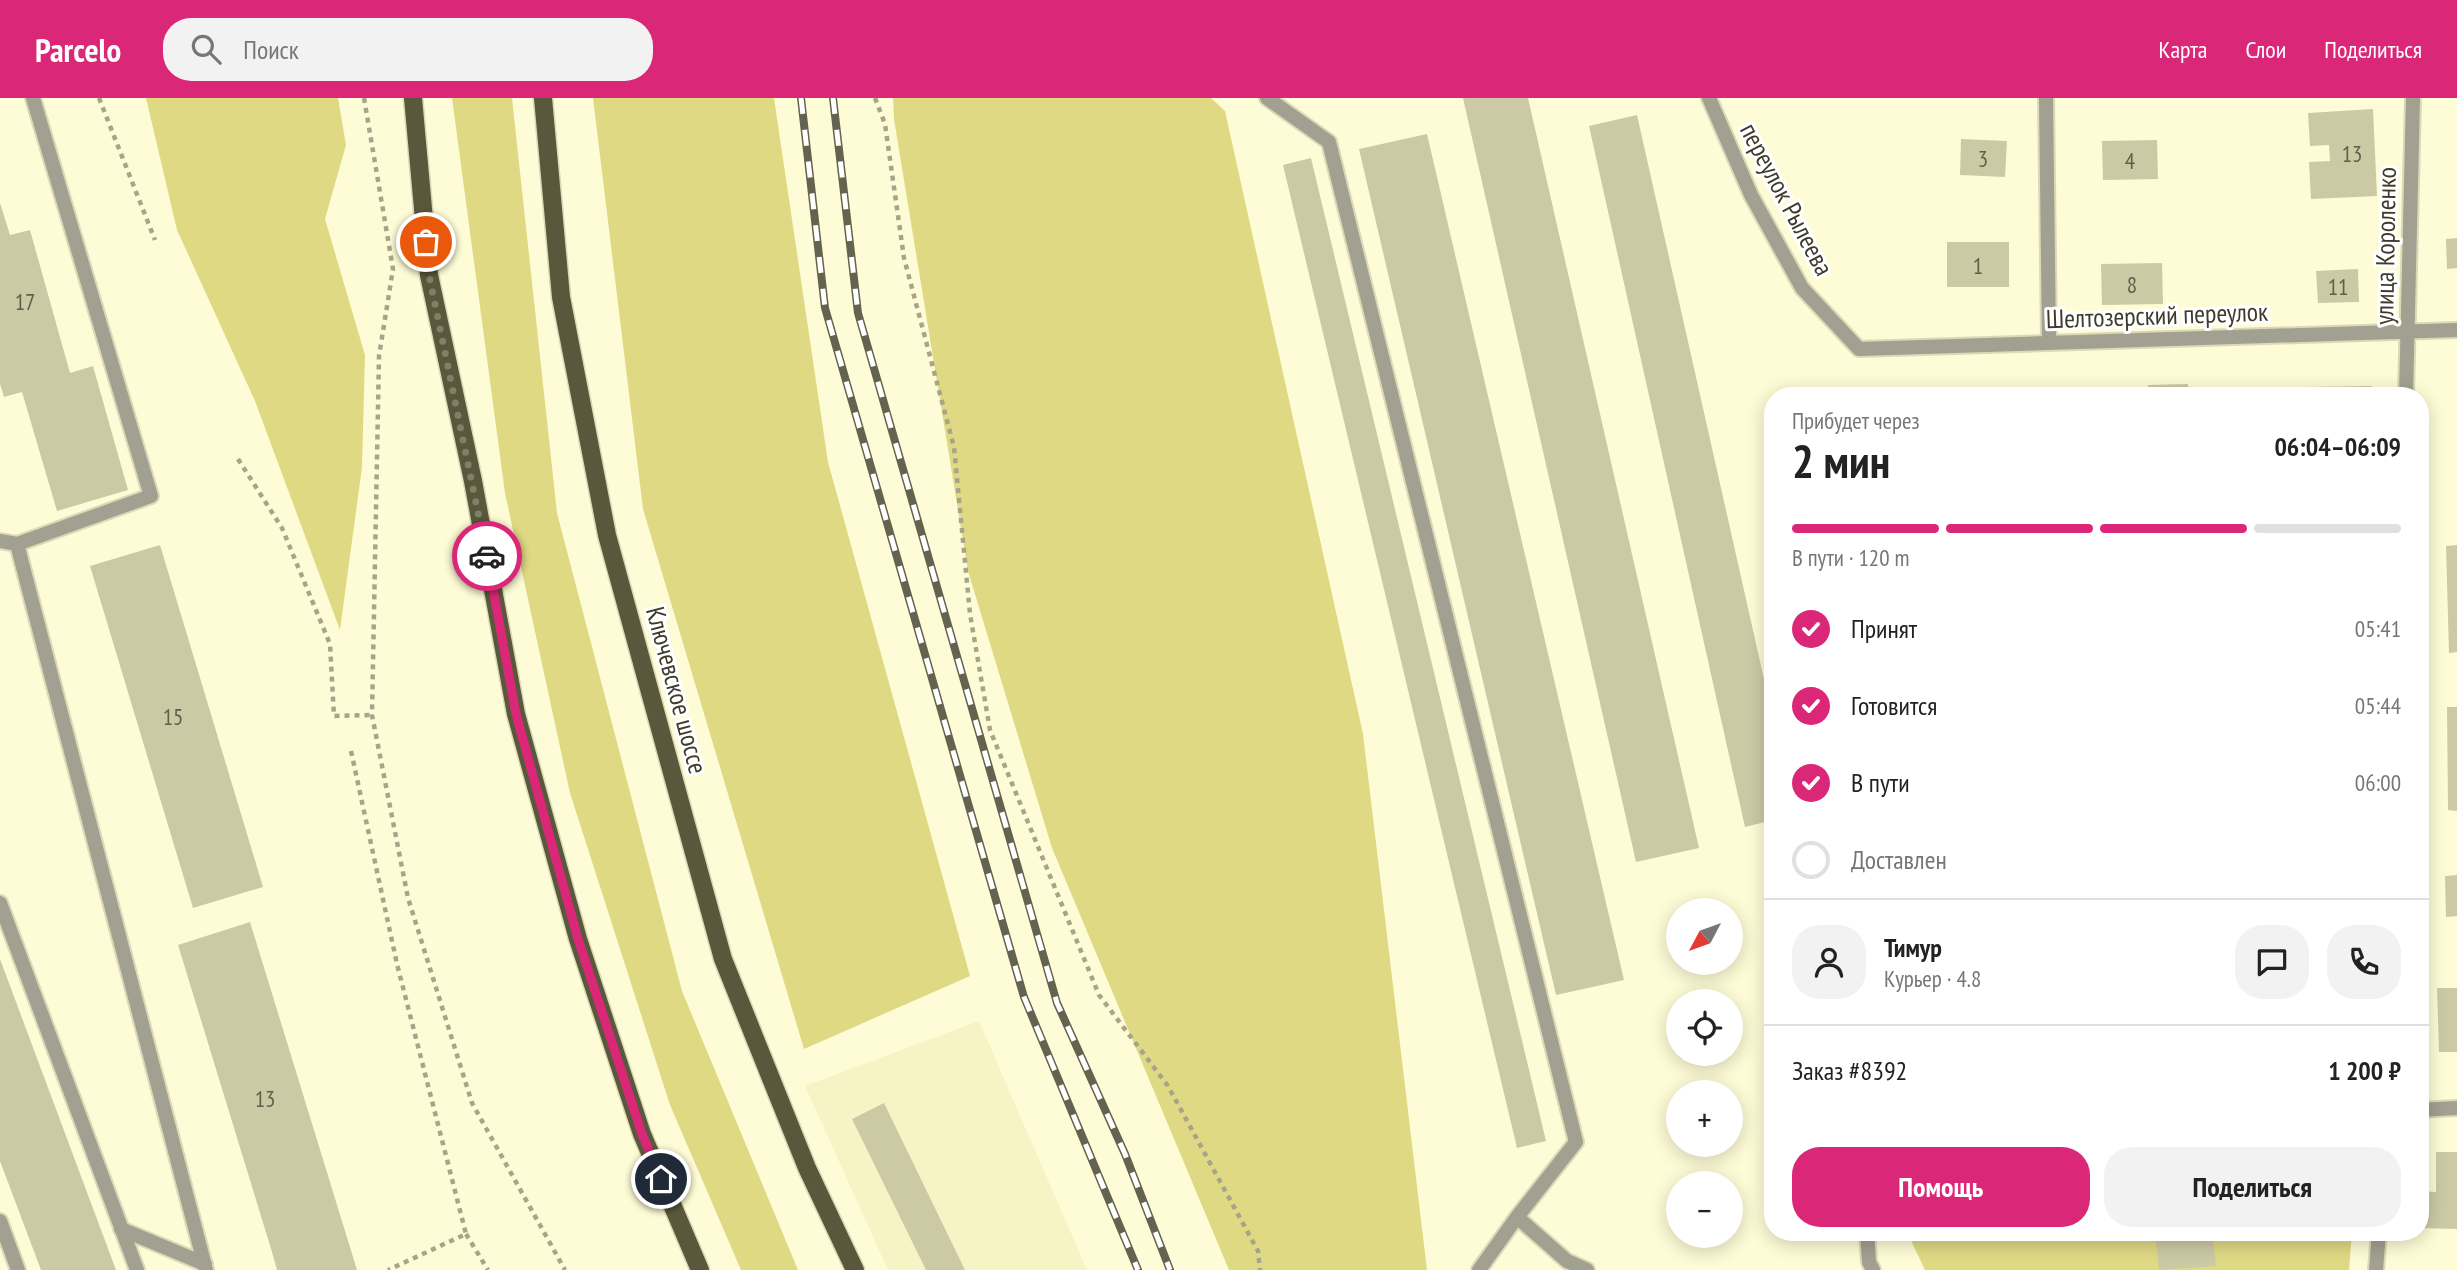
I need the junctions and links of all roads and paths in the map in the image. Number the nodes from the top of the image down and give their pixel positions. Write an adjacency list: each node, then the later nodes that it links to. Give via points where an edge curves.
1 (33, 98): 19 (street, via 151,496)
2 (99, 98): 11 (path)
3 (364, 98): 20 (path, via 393,269 379,356)
4 (413, 98): 37 (main road, via 429,275 516,714 578,939 642,1134)
5 (543, 98): 38 (main road, Ключевское шоссе, via 561,297 607,535 723,959 807,1168)
6 (875, 98): 39 (path, via 885,124 904,258 954,447 970,614 990,730 1100,995 1168,1086 1258,1251)
7 (1267, 98): 25 (street, via 1329,142 1576,1142)
8 (1709, 98): 15 (street, переулок Рылеева, via 1751,195 1802,288)
9 (2046, 98): 14 (street)
10 (2413, 98): 13 (street, улица Короленко)
11 (155, 240)
12 (2457, 330): 13 (street, Шелтозерский переулок)
13 (2408, 331): 14 (street, Шелтозерский переулок); 16 (street, улица Короленко)
14 (2049, 342): 15 (street, Шелтозерский переулок)
15 (1859, 349)
16 (2406, 387)
17 (238, 459): 20 (path, via 282,528 330,644 334,716)
18 (0, 541): 19 (street)
19 (17, 544): 31 (street)
20 (372, 715): 36 (path, via 408,898 472,1103)
21 (351, 751): 28 (path, via 397,964)
22 (0, 902): 27 (street)
23 (2457, 1108): 24 (street)
24 (2429, 1110)
25 (1517, 1217): 40 (street); 41 (street, via 1567,1261)
26 (0, 1221): 32 (street)
27 (121, 1229): 31 (street); 33 (street)
28 (466, 1234): 34 (path); 35 (path)
29 (1868, 1241): 42 (street)
30 (2378, 1241): 43 (street)
31 (206, 1267)
32 (18, 1270)
33 (137, 1270)
34 (388, 1270)
35 (488, 1270)
36 (565, 1270)
37 (700, 1270)
38 (855, 1270)
39 (1260, 1270)
40 (1479, 1270)
41 (1587, 1270)
42 (1873, 1270)
43 (2376, 1270)

